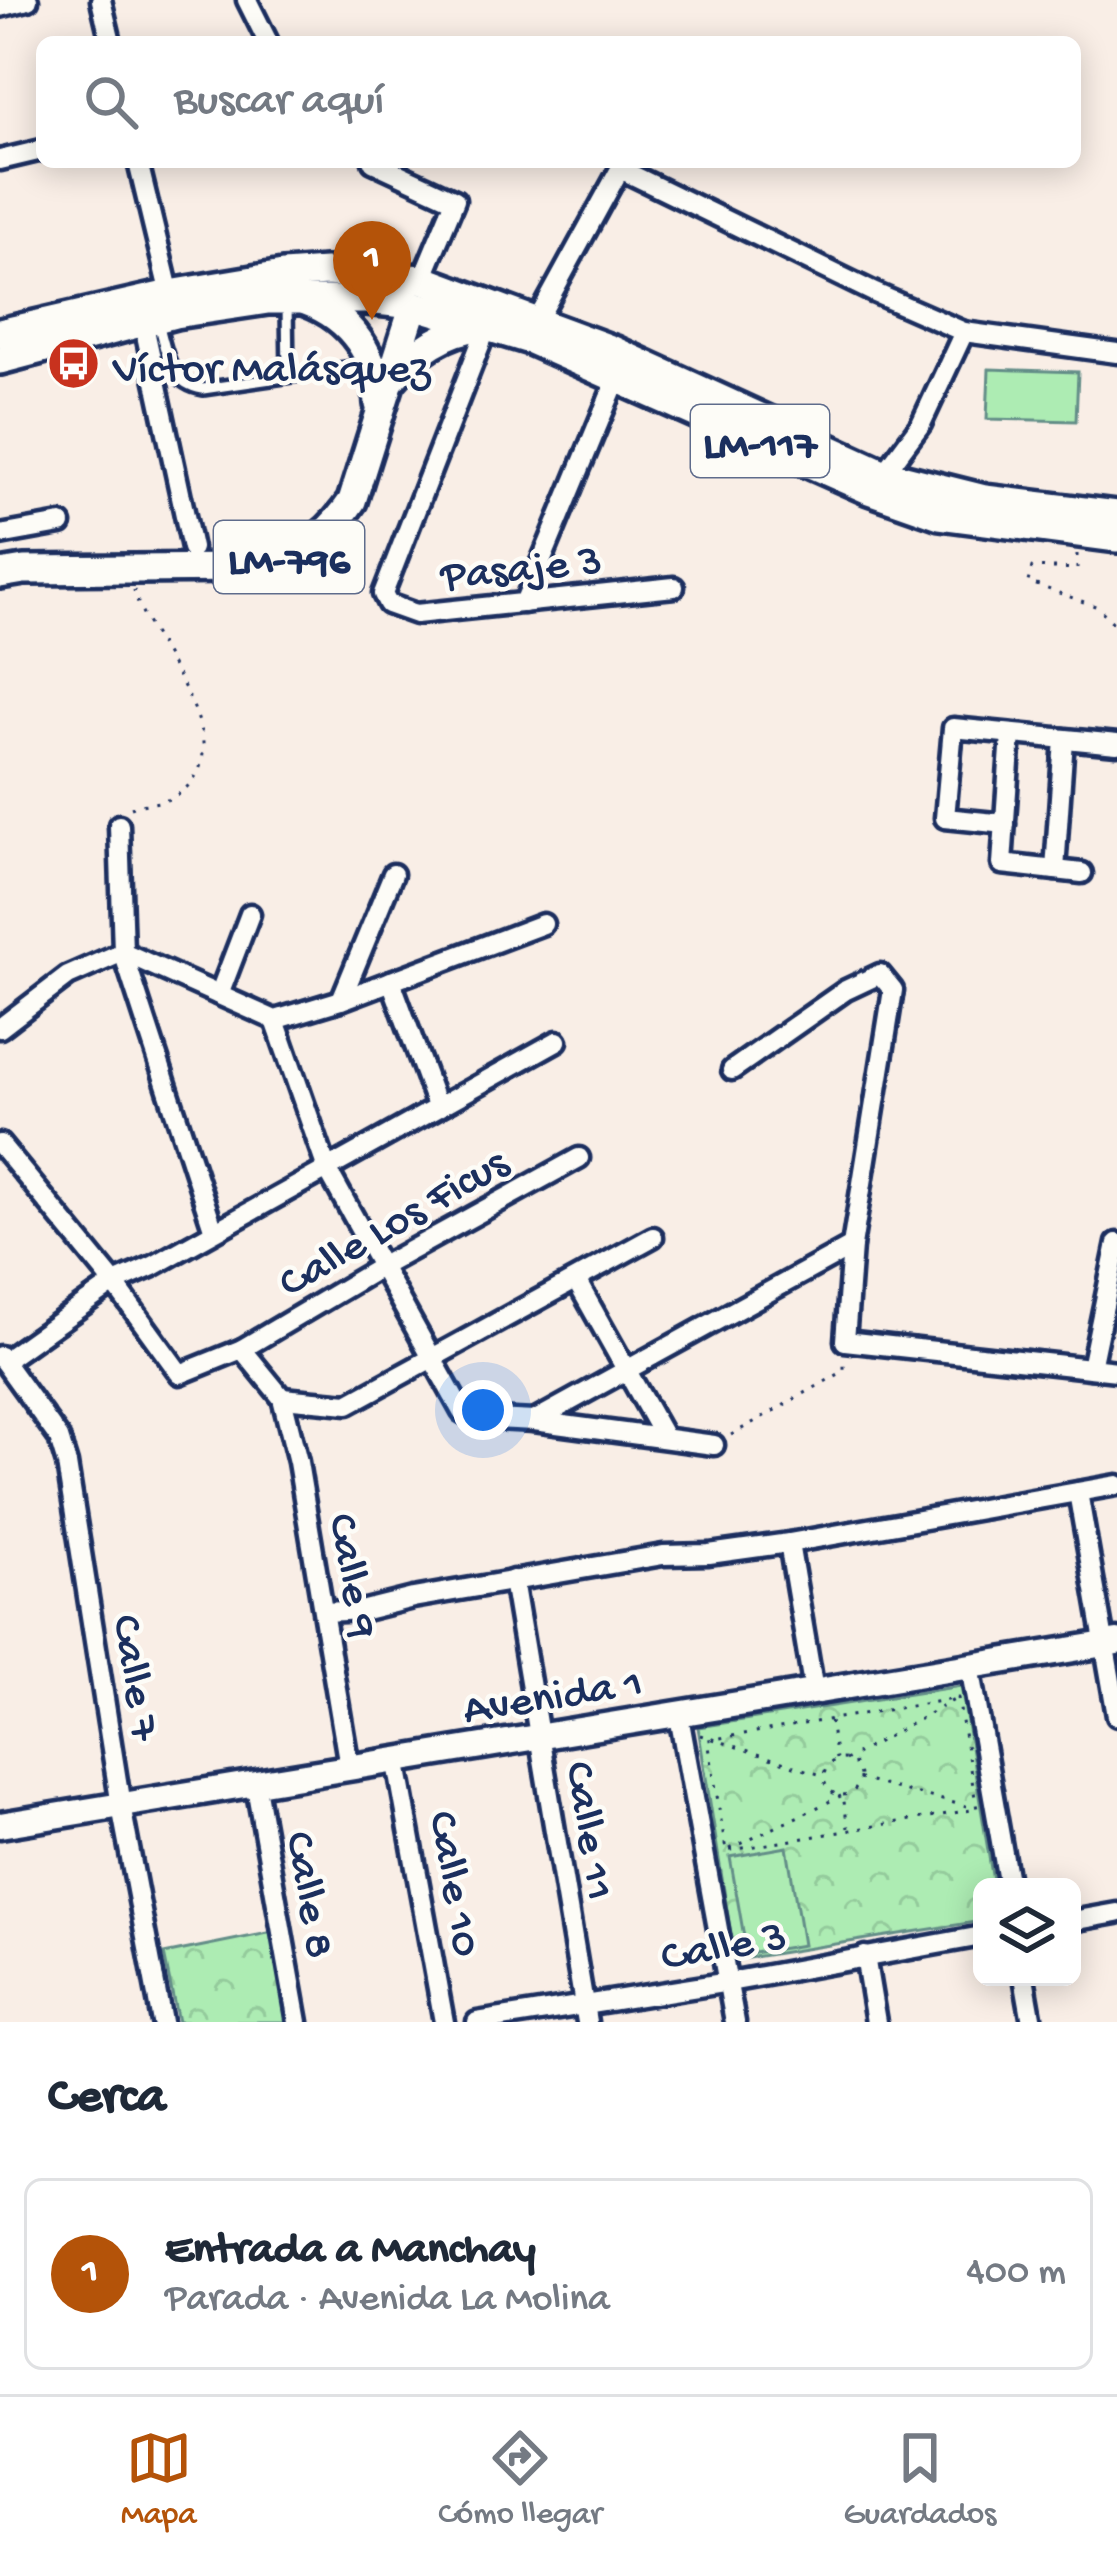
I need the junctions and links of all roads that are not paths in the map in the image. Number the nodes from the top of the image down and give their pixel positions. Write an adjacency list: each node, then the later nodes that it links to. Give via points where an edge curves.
1 (28, 0): 4 (street)
2 (101, 0): 5 (street)
3 (247, 0): 6 (street)
4 (0, 7)
5 (110, 36)
6 (265, 36)
7 (36, 151): 8 (street)
8 (0, 160)
9 (139, 168): 13 (street)
10 (386, 168): 11 (street, via 454,200)
11 (418, 292): 12 (main road, LM-117); 13 (main road, LM-117, via 304,274); 14 (main road, LM-117); 15 (main road, LM-117); 20 (main road, LM-796)
12 (292, 298): 13 (main road, LM-117); 20 (main road, via 340,320); 21 (lane)
13 (161, 312): 17 (main road, LM-117); 19 (main road, LM-117); 21 (lane, via 173,374 185,386); 28 (street)
14 (538, 320): 16 (street, via 620,170); 23 (main road, LM-117)
15 (487, 327): 20 (main road, via 447,336); 22 (main road, LM-117); 31 (street, Pasaje 3, via 383,594 416,614)
16 (964, 332): 18 (street); 23 (street, via 920,424)
17 (0, 333)
18 (1117, 353)
19 (0, 360)
20 (381, 373): 21 (lane); 29 (main road, LM-796, via 377,418 352,501 295,555 242,568)
21 (288, 376)
22 (618, 376): 23 (main road, LM-117); 31 (street)
23 (877, 482): 24 (main road, LM-117); 27 (main road, LM-117, via 940,515)
24 (1117, 513)
25 (61, 524): 26 (street)
26 (0, 535)
27 (1117, 538)
28 (192, 548)
29 (0, 574)
30 (674, 587): 31 (street, Pasaje 3)
31 (524, 603)
32 (1011, 734): 33 (street); 35 (street); 35 (street, via 953,728 945,818)
33 (1064, 739): 34 (street); 37 (street)
34 (1117, 744)
35 (1005, 824): 37 (street, via 1002,864)
36 (119, 825): 42 (street)
37 (1055, 870): 38 (street)
38 (1082, 873)
39 (393, 874): 45 (street)
40 (250, 914): 44 (street)
41 (543, 924): 43 (street)
42 (123, 952): 44 (street); 47 (street, via 68,976); 54 (street)
43 (391, 981): 45 (street); 50 (street)
44 (219, 995): 46 (street)
45 (341, 1000): 46 (street)
46 (275, 1020): 53 (street)
47 (0, 1028)
48 (557, 1041): 50 (street)
49 (732, 1070): 57 (street, via 846,990 880,974 893,990)
50 (437, 1106): 53 (street)
51 (0, 1144): 60 (street)
52 (579, 1157): 58 (street, Calle Los Ficus)
53 (327, 1169): 54 (street); 58 (street)
54 (214, 1231): 60 (street)
55 (653, 1237): 59 (street)
56 (1117, 1243): 64 (street)
57 (852, 1246): 64 (street, via 845,1341); 65 (street)
58 (382, 1266): 61 (street, Calle Los Ficus); 63 (street)
59 (576, 1280): 63 (street); 65 (street)
60 (114, 1283): 61 (street, Calle Los Ficus, via 180,1374); 62 (street)
61 (242, 1349): 67 (street)
62 (2, 1358): 85 (street, Calle 7, via 59,1438 67,1464)
63 (433, 1358): 67 (street, via 348,1403); 68 (street, via 466,1415)
64 (1090, 1367): 66 (street)
65 (625, 1371): 68 (street); 69 (street)
66 (1117, 1371)
67 (282, 1398): 75 (street, Calle 9)
68 (534, 1421): 69 (street)
69 (664, 1437): 70 (street)
70 (714, 1445)
71 (1117, 1485): 72 (street)
72 (1078, 1492): 73 (street); 76 (street)
73 (789, 1543): 74 (street); 78 (street)
74 (514, 1580): 75 (street); 81 (street, Calle 11)
75 (324, 1612): 83 (street, Calle 9)
76 (1111, 1643): 77 (street, Avenida 1); 80 (street)
77 (970, 1666): 78 (street, Avenida 1); 87 (street)
78 (814, 1691): 79 (street, Avenida 1)
79 (679, 1716): 81 (street, Avenida 1); 92 (street)
80 (1117, 1716)
81 (539, 1737): 82 (street, Avenida 1); 94 (street, Calle 11)
82 (396, 1758): 83 (street, Avenida 1); 97 (street, Calle 10)
83 (349, 1766): 84 (street, Avenida 1)
84 (255, 1780): 85 (street, Avenida 1); 96 (street, Calle 8)
85 (121, 1805): 86 (street, Avenida 1); 95 (street, Calle 7)
86 (0, 1825)
87 (1007, 1878)
88 (1117, 1913): 89 (street)
89 (1081, 1919)
90 (973, 1938): 91 (street, Calle 3)
91 (865, 1956): 92 (street, Calle 3); 100 (street)
92 (729, 1982): 94 (street, Calle 3); 99 (street)
93 (1026, 1986): 101 (street)
94 (585, 2013): 98 (street, Calle 3)
95 (162, 2022)
96 (298, 2022)
97 (444, 2022)
98 (477, 2022)
99 (735, 2022)
100 (876, 2022)
101 (1032, 2022)

